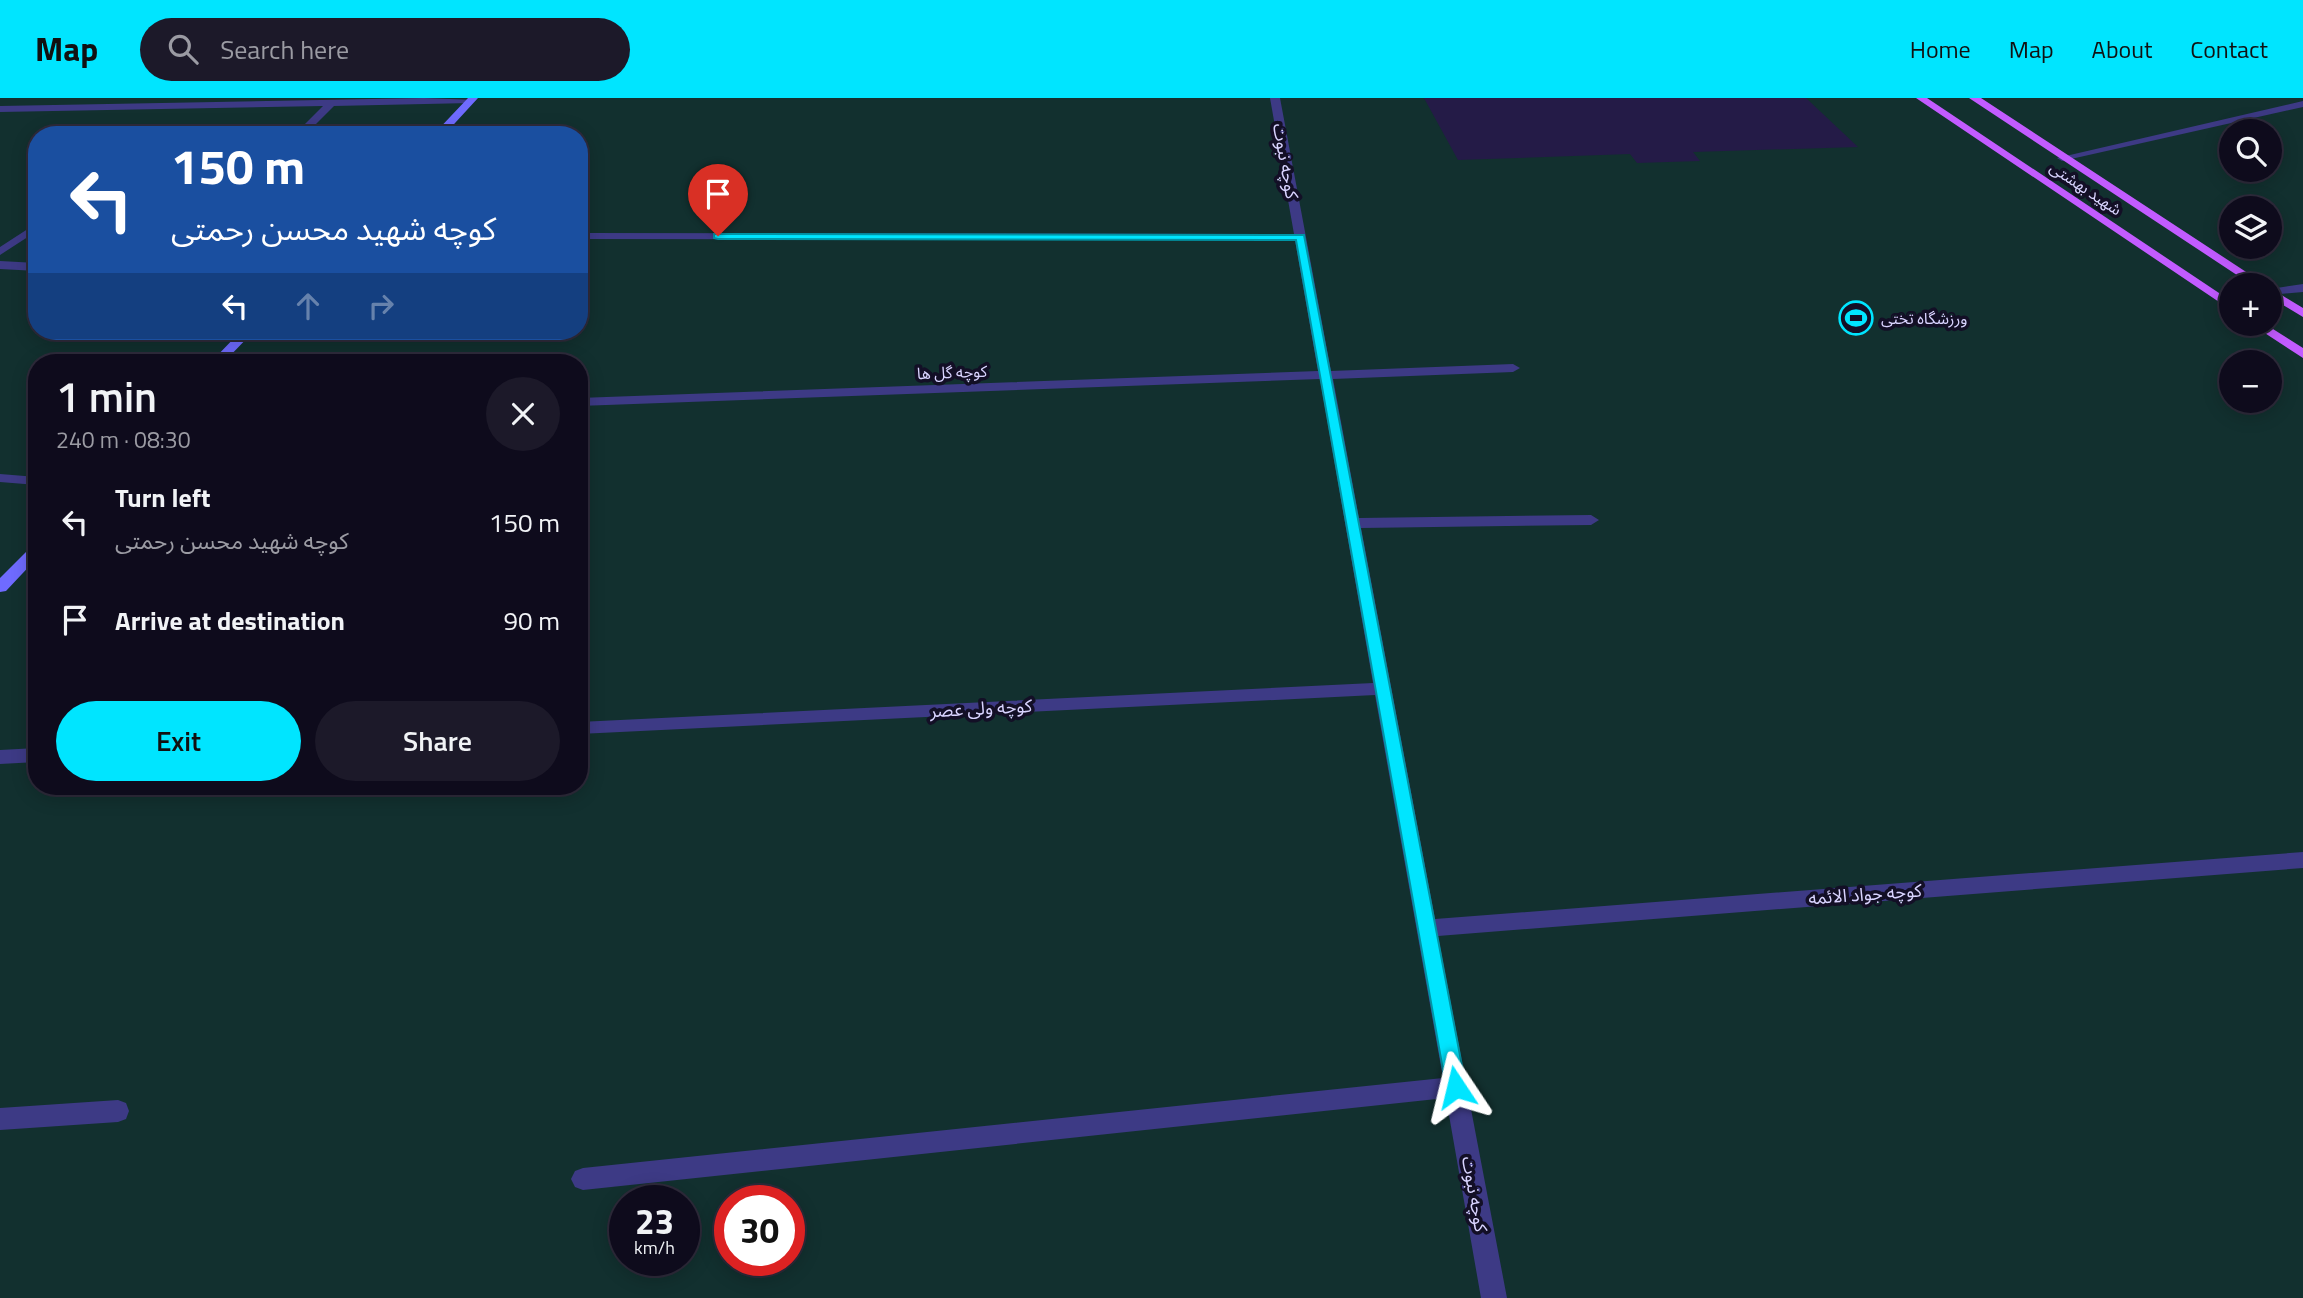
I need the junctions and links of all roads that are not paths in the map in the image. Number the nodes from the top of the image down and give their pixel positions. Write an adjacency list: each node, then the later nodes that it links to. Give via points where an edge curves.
1 (189, 98): 8 (street)
2 (1275, 98): 15 (street, کوچه نبوت)
3 (1921, 98): 22 (main road, شهید بهشتی)
4 (1974, 98): 12 (main road, شهید بهشتی)
5 (472, 99): 6 (street); 11 (street)
6 (331, 103): 8 (street); 10 (street)
7 (2303, 104): 12 (street)
8 (178, 105): 9 (street)
9 (0, 109)
10 (308, 126)
11 (446, 126)
12 (2062, 158): 19 (main road, شهید بهشتی)
13 (28, 232): 16 (street)
14 (588, 236): 15 (street)
15 (1300, 237): 30 (street, کوچه نبوت)
16 (0, 252)
17 (0, 265): 18 (street)
18 (28, 267)
19 (2241, 273)
20 (2303, 288): 21 (street)
21 (2282, 289)
22 (2219, 298)
23 (2282, 300): 24 (main road, شهید بهشتی)
24 (2303, 313)
25 (2275, 336): 28 (main road)
26 (239, 340): 27 (street)
27 (226, 354)
28 (2303, 354)
29 (1513, 369): 30 (street, کوچه گل ها)
30 (1326, 377): 31 (street, کوچه گل ها); 35 (street, کوچه نبوت)
31 (588, 402)
32 (0, 478): 33 (street)
33 (28, 480)
34 (1591, 520): 35 (street)
35 (1353, 523): 38 (street, کوچه نبوت)
36 (28, 558): 37 (street)
37 (0, 587)
38 (1382, 689): 39 (street, کوچه ولی عصر); 43 (street, کوچه نبوت)
39 (588, 728)
40 (28, 755): 41 (street)
41 (0, 757)
42 (2303, 860): 43 (street, کوچه جواد الائمه)
43 (1427, 928): 44 (street, کوچه نبوت)
44 (1456, 1087): 47 (street); 48 (street, کوچه نبوت)
45 (118, 1111): 46 (street)
46 (0, 1119)
47 (583, 1179)
48 (1494, 1298)

